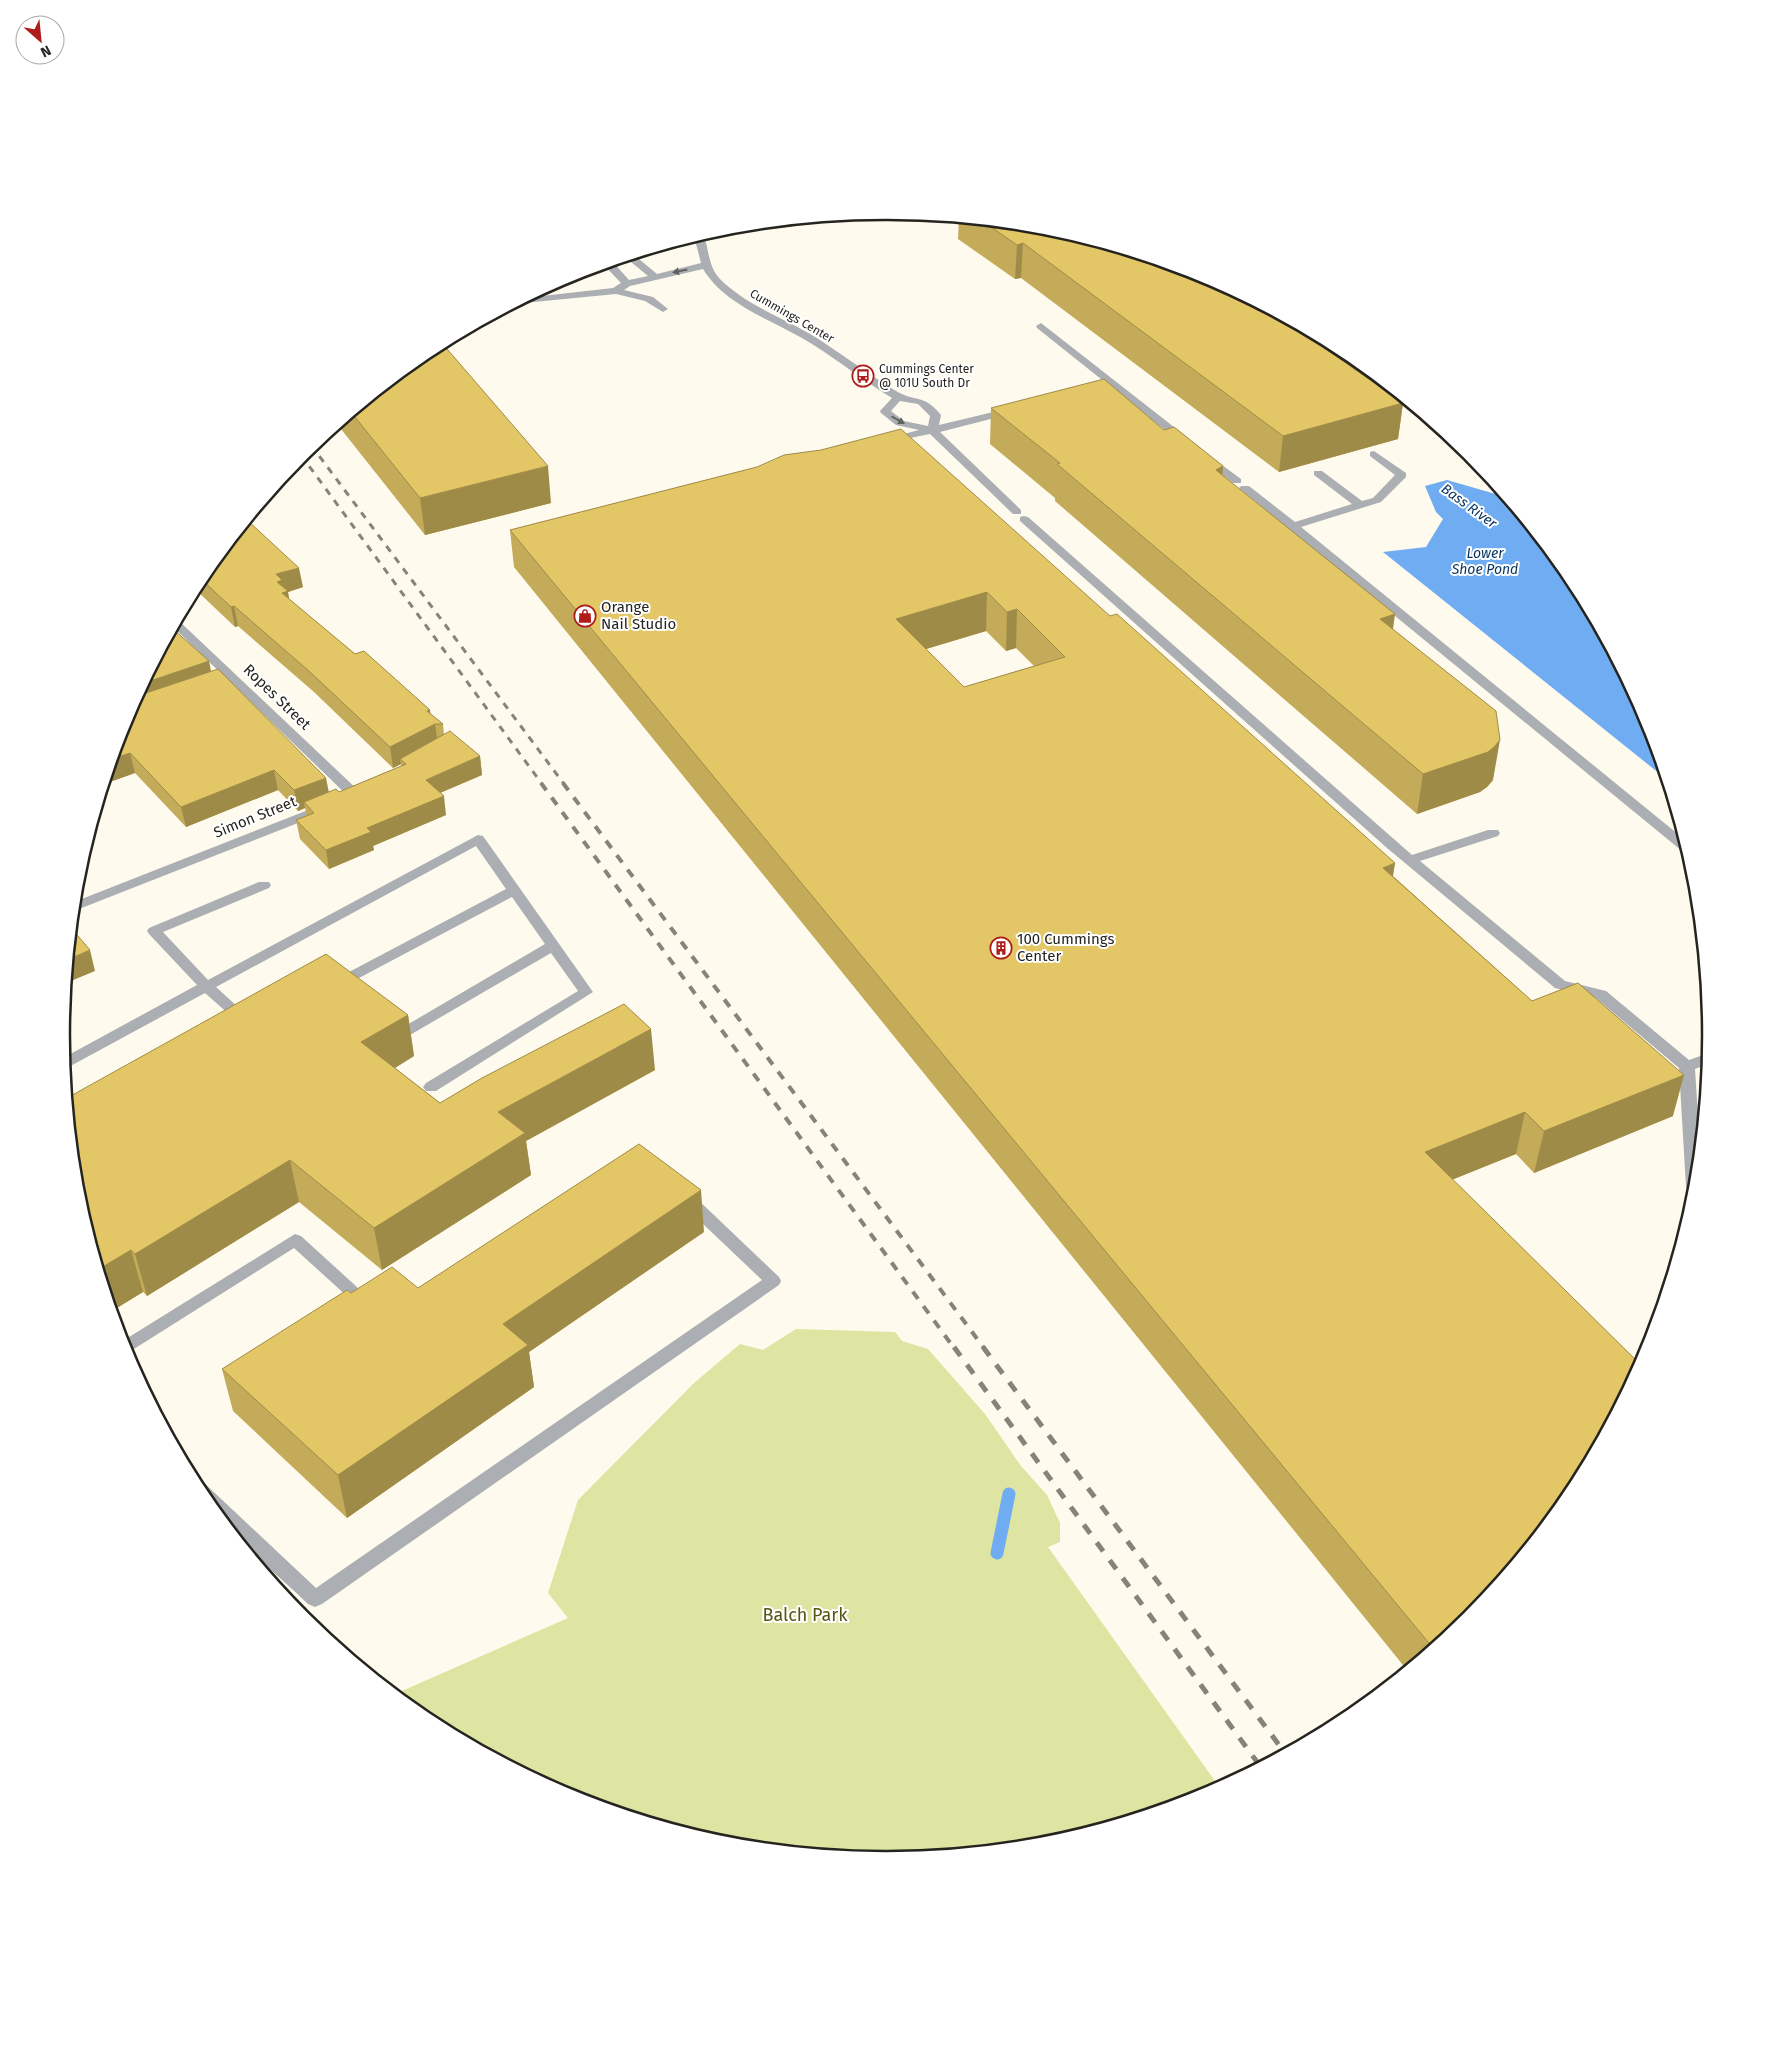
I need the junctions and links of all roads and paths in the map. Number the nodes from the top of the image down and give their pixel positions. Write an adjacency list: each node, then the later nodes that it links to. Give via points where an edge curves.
1 (701, 241): 3 (street, Cummings Center)
2 (634, 260): 5 (street)
3 (706, 265): 5 (street, one-way to 5); 11 (street, Cummings Center, via 716,280 740,300 816,342)
4 (612, 268): 6 (street)
5 (654, 276): 6 (street)
6 (627, 284): 7 (street)
7 (616, 291): 8 (street); 9 (street, via 649,299)
8 (534, 300)
9 (663, 308)
10 (1041, 326): 18 (street, via 1109,386 1195,448)
11 (898, 397): 13 (street, Cummings Center, via 922,402 936,415); 13 (street, one-way to 13, via 885,411 900,423)
12 (1018, 409): 13 (street)
13 (932, 430): 14 (street); 25 (street, via 1020,516)
14 (875, 444)
15 (1374, 454): 17 (street, via 1402,475 1377,500)
16 (1318, 473): 17 (street)
17 (1360, 505): 18 (street)
18 (1293, 526): 24 (street)
19 (179, 626): 20 (street, Ropes Street)
20 (234, 679): 21 (street); 22 (street, Ropes Street)
21 (216, 685)
22 (360, 792): 28 (street, Simon Street)
23 (1492, 833): 25 (street)
24 (1678, 840)
25 (1410, 860): 36 (street, via 1560,985 1601,994)
26 (264, 885): 30 (street, via 154,931)
27 (514, 890): 29 (street); 30 (street, via 478,839); 31 (street)
28 (81, 903)
29 (553, 945): 33 (street); 37 (street, via 586,992)
30 (206, 986): 32 (street); 34 (street)
31 (323, 992)
32 (254, 1029)
33 (405, 1032)
34 (71, 1060)
35 (1701, 1061): 36 (street)
36 (1687, 1066): 38 (street)
37 (430, 1087)
38 (1692, 1158)
39 (679, 1192): 42 (street, via 773,1281 315,1599)
40 (393, 1291): 41 (street, via 355,1294 295,1240)
41 (131, 1344)
42 (227, 1516)

